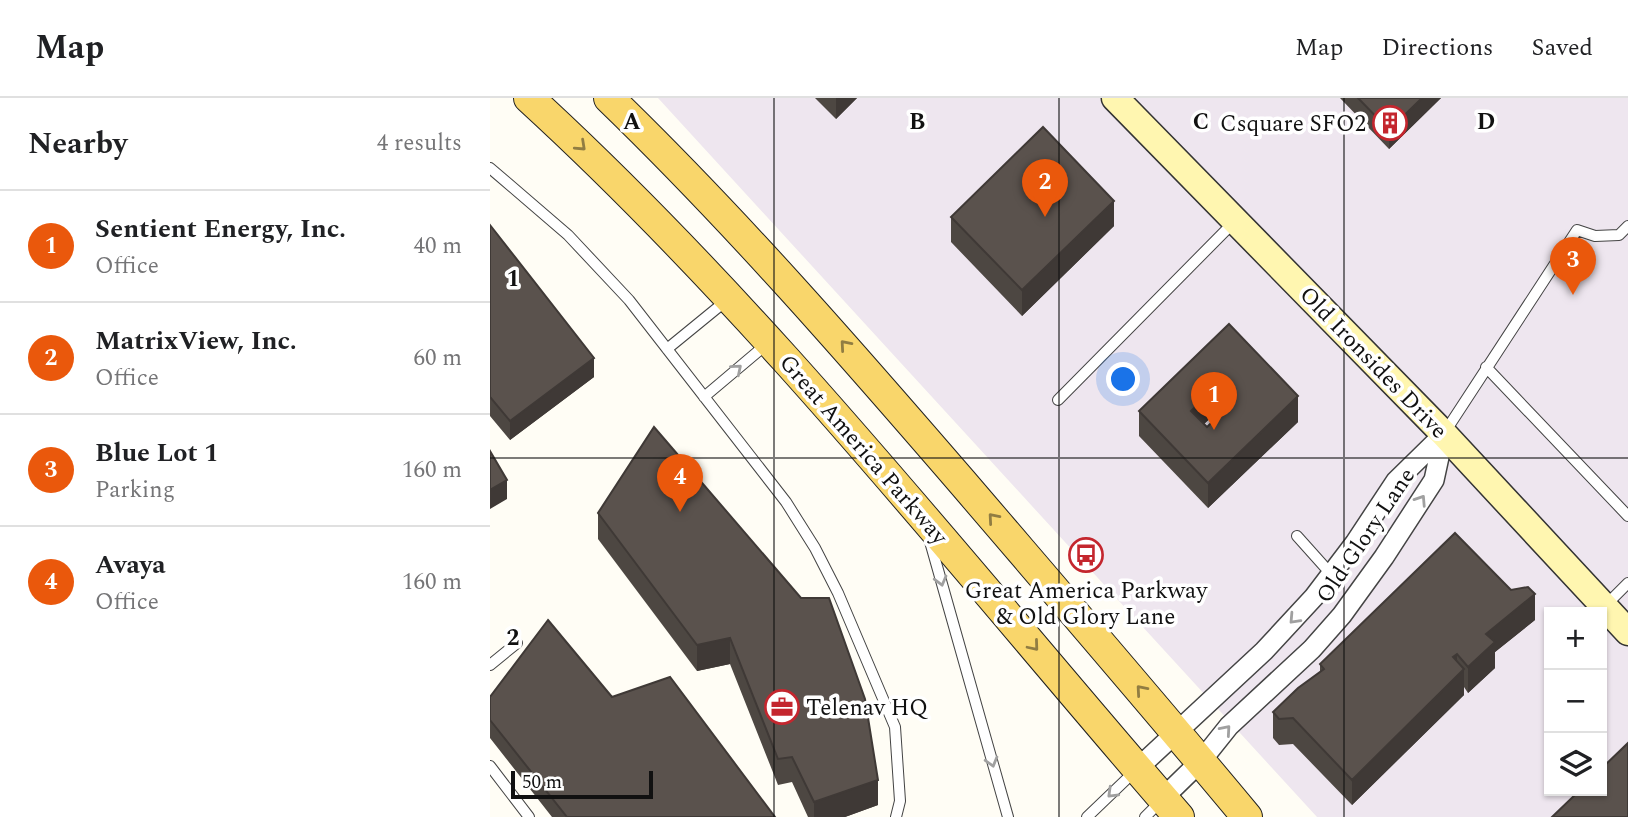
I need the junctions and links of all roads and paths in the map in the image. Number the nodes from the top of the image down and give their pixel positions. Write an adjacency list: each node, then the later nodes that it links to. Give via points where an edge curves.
1 (529, 98): 7 (main road, Great America Parkway, one-way to 7, via 660,223)
2 (610, 98): 24 (main road, one-way to 2, via 824,321)
3 (1115, 98): 5 (street, Old Ironsides Drive)
4 (490, 168): 9 (lane, via 568,235)
5 (1236, 221): 12 (lane); 13 (street, Old Ironsides Drive)
6 (1628, 226): 10 (lane, via 1619,235 1595,236 1577,230)
7 (730, 298): 8 (main road, Great America Parkway); 9 (lane)
8 (770, 341): 11 (lane, one-way to 8); 14 (main road, Great America Parkway)
9 (667, 349): 11 (lane)
10 (1486, 367): 13 (lane); 15 (lane)
11 (704, 397): 30 (lane, via 786,502 838,593 895,727 900,800)
12 (1058, 400)
13 (1444, 434): 17 (street, Old Glory Lane, via 1396,481); 19 (street, Old Ironsides Drive); 25 (street, Old Glory Lane, one-way to 13, via 1229,726 1342,615 1434,480)
14 (923, 516): 27 (main road, Great America Parkway, one-way to 27); 31 (lane, one-way to 31)
15 (1628, 516)
16 (1297, 536): 17 (lane)
17 (1331, 575): 24 (street, Old Glory Lane, one-way to 24, via 1264,651)
18 (1628, 583): 19 (lane)
19 (1604, 607)
20 (1607, 610): 21 (street, Old Ironsides Drive)
21 (1628, 632)
22 (517, 643): 23 (lane)
23 (490, 665)
24 (1177, 732): 25 (main road); 27 (street, Old Glory Lane)
25 (1201, 761): 28 (street, Old Glory Lane); 33 (main road)
26 (490, 766): 29 (lane)
27 (1137, 769): 28 (main road, Great America Parkway); 32 (lane, one-way to 32)
28 (1162, 811)
29 (529, 817)
30 (896, 817)
31 (1007, 817)
32 (1087, 817)
33 (1247, 817)

